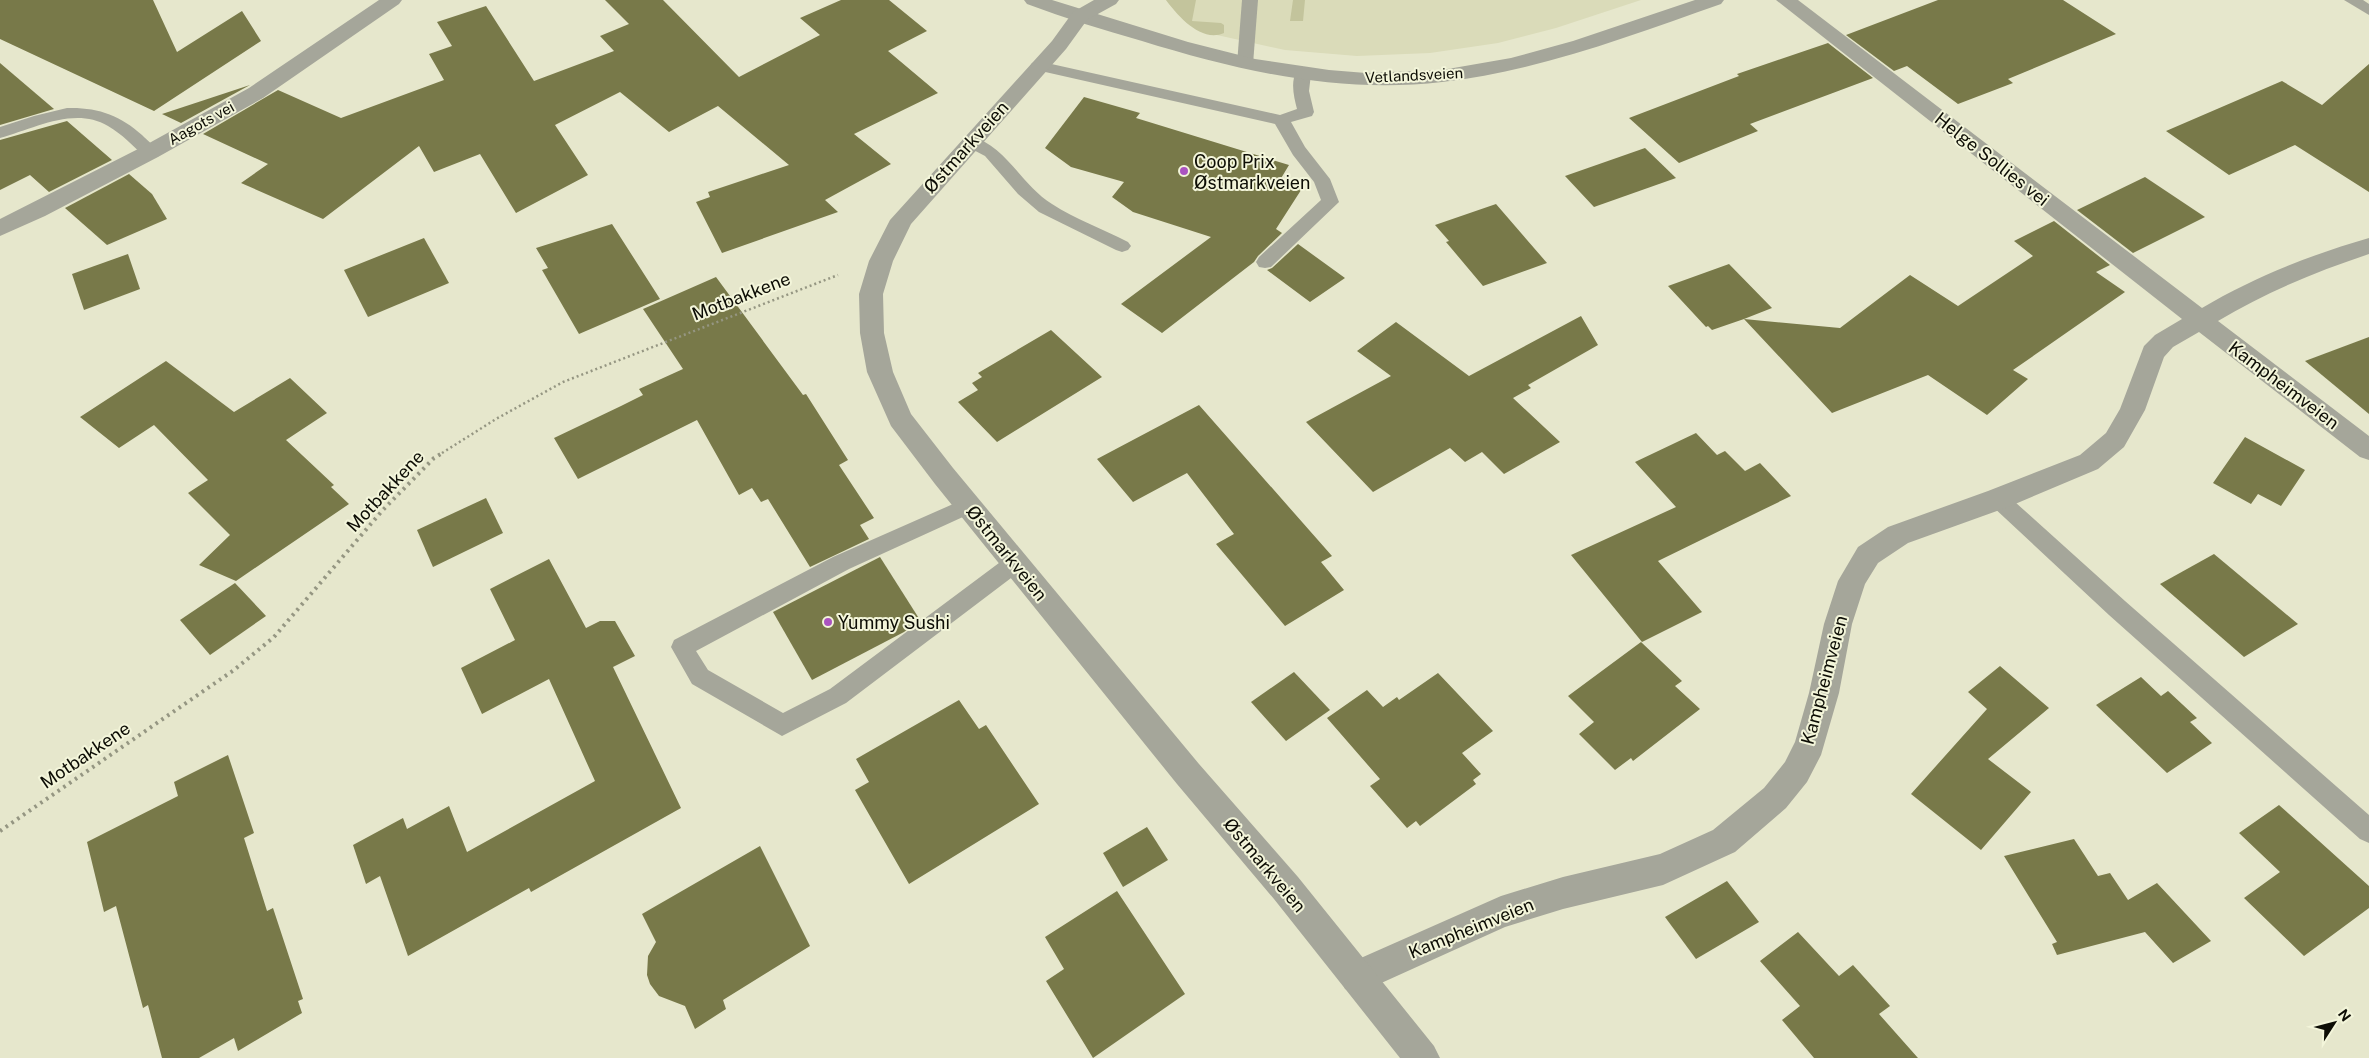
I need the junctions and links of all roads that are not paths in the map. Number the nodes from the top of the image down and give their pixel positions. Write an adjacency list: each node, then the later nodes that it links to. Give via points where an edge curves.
1 (392, 0): 16 (street, Aagots vei, via 256,93)
2 (1034, 0): 8 (street, Vetlandsveien)
3 (1109, 0): 8 (street)
4 (1250, 0): 10 (lane)
5 (1714, 0): 12 (street, Vetlandsveien, via 1553,53 1496,67 1441,76 1388,79)
6 (1786, 0): 21 (street, Helge Sollies vei)
7 (2352, 0): 9 (lane)
8 (1082, 8): 10 (street, Vetlandsveien, via 1198,52); 11 (street, Østmarkveien, via 1059,45)
9 (2369, 10)
10 (1245, 64): 12 (street, Vetlandsveien)
11 (1038, 66): 13 (lane); 15 (street, Østmarkveien)
12 (1303, 74): 13 (lane, via 1301,91 1306,112)
13 (1282, 120): 20 (lane, via 1295,145 1322,181 1330,202)
14 (0, 132): 16 (lane, via 58,115 88,113 109,119)
15 (970, 141): 18 (lane, via 991,152 1024,190 1045,208); 24 (street, Østmarkveien, via 901,220 881,261 871,294 872,333 880,372 900,419)
16 (150, 152): 17 (street, Aagots vei)
17 (0, 228)
18 (1122, 246)
19 (2369, 246): 21 (street, Kampheimveien, via 2252,290)
20 (1265, 262)
21 (2198, 320): 22 (street, Kampheimveien); 23 (street, Kampheimveien, via 2164,341 2153,353 2132,410 2115,440 2088,462)
22 (2369, 450)
23 (1998, 499): 26 (lane); 27 (street, Kampheimveien, via 1898,535 1868,555 1852,581 1838,624 1810,745 1796,772 1775,798 1724,841 1664,869 1500,912)
24 (969, 505): 25 (street, Østmarkveien); 25 (lane, via 840,562 682,647 700,676 782,725 838,696)
25 (1015, 563): 27 (street, Østmarkveien, via 1286,888)
26 (2369, 831)
27 (1356, 977): 28 (street, Østmarkveien)
28 (1422, 1058)

